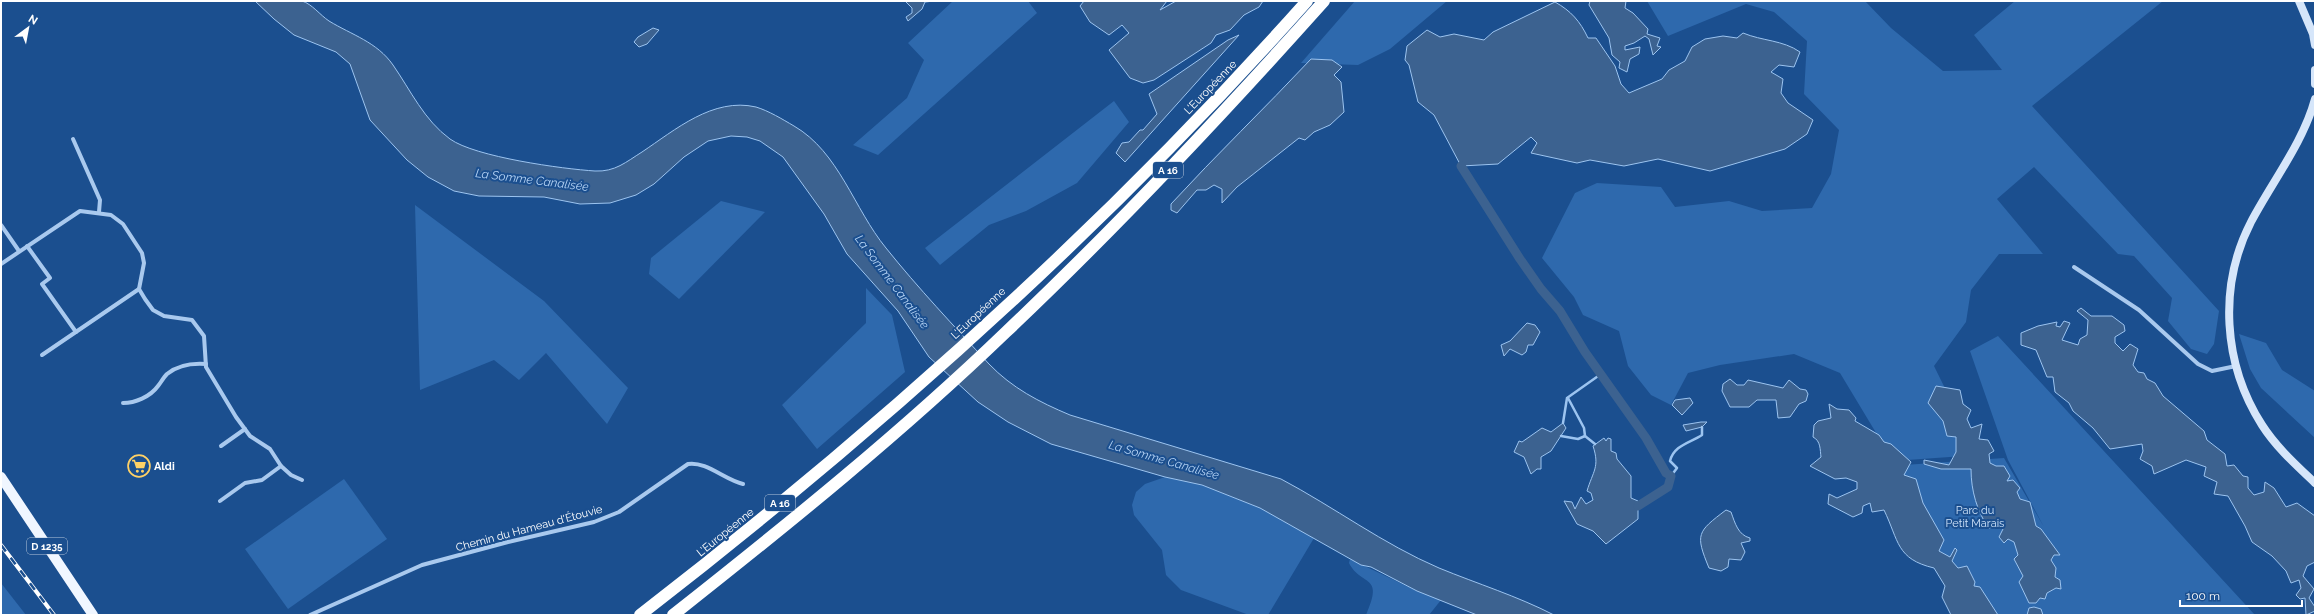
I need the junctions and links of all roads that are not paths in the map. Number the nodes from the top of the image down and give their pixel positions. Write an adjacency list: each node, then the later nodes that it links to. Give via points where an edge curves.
1 (1307, 1): 34 (highway, L'Européenne / A 16, via 1170,147 916,388 757,522)
2 (1324, 1): 35 (highway, A 16, via 1184,153 1006,333 929,403 796,516)
3 (2299, 1): 4 (street)
4 (2314, 35): 5 (street)
5 (2315, 45)
6 (2315, 70): 7 (street)
7 (2315, 84)
8 (2315, 99): 10 (street)
9 (2315, 115): 10 (street)
10 (2309, 121): 22 (street, via 2250,225 2236,261 2229,302 2229,327)
11 (73, 139): 12 (street, via 100,200)
12 (99, 212): 14 (street, via 80,211); 18 (street, via 118,218 142,253 144,263)
13 (1, 225): 15 (street)
14 (27, 246): 15 (street); 19 (street, via 50,278 42,284)
15 (19, 251): 16 (street)
16 (1, 264)
17 (2074, 267): 22 (street, via 2139,310 2198,364 2212,371)
18 (139, 289): 19 (street); 21 (street, via 153,310 164,316 192,320 204,336)
19 (76, 332): 20 (street)
20 (42, 355)
21 (206, 364): 23 (street, via 193,363 178,368 167,374 157,388 143,398 134,403); 24 (street)
22 (2236, 366): 29 (street, via 2243,388 2262,424 2285,453)
23 (123, 403)
24 (245, 429): 25 (street); 26 (street, via 250,436 270,449)
25 (221, 446)
26 (281, 466): 28 (street); 31 (street, via 262,480 245,483)
27 (1, 477): 32 (main road, D 1235)
28 (302, 480)
29 (2315, 483)
30 (743, 484): 33 (street, Chemin du Hameau d'Étouvie, via 732,482 697,462 688,464 618,512 594,522 422,565)
31 (220, 501)
32 (93, 615)
33 (310, 615)
34 (640, 615)
35 (673, 615)

